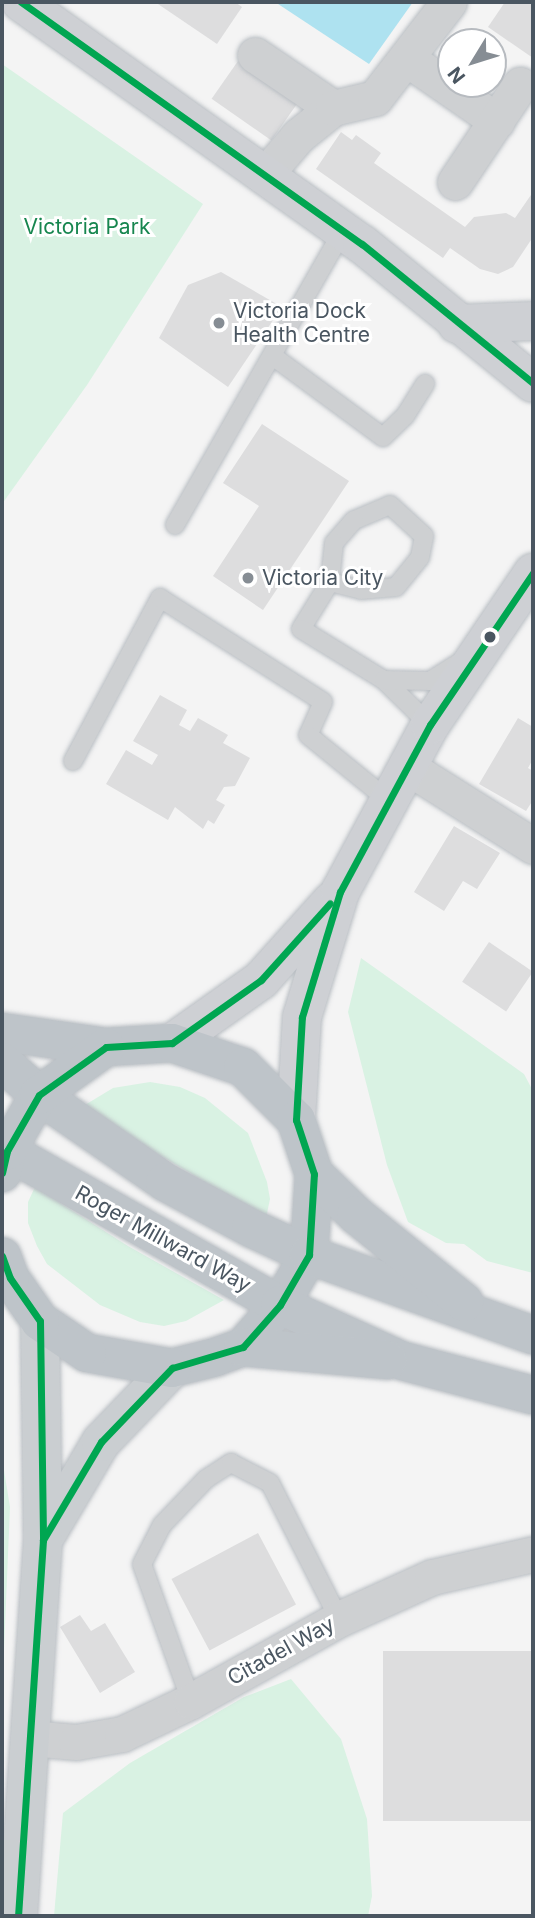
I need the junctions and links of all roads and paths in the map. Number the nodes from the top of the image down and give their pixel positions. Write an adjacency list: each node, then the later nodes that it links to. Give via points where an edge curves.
1 (22, 2): 8 (street)
2 (449, 2): 4 (street)
3 (255, 55): 6 (street)
4 (409, 60): 6 (street, via 375,98); 7 (street)
5 (520, 85): 7 (street)
6 (332, 108): 8 (street, via 299,136)
7 (497, 121): 9 (street)
8 (264, 176): 10 (street)
9 (455, 182)
10 (343, 231): 12 (street); 13 (lane)
11 (533, 321): 12 (street)
12 (457, 324): 14 (street)
13 (274, 357): 15 (lane, via 383,438 405,416); 16 (lane)
14 (533, 383)
15 (425, 384)
16 (175, 526)
17 (533, 573): 19 (street)
18 (330, 582): 18 (lane, via 334,543 354,520 390,505 424,537 420,557 396,587 361,590); 20 (lane, via 301,629)
19 (485, 644): 20 (lane, via 430,681); 21 (street)
20 (384, 680): 21 (lane)
21 (430, 726): 23 (street)
22 (74, 761): 24 (lane, via 160,598 323,702 308,735)
23 (406, 766): 24 (street); 25 (street)
24 (388, 800): 26 (street)
25 (533, 846)
26 (340, 892): 28 (street, via 261,980); 32 (street, via 302,1017)
27 (2, 1032): 29 (highway)
28 (172, 1043): 29 (highway); 32 (highway, via 243,1067)
29 (106, 1047): 31 (highway)
30 (2, 1062): 31 (highway)
31 (40, 1095): 33 (highway); 35 (highway, via 165,1182)
32 (296, 1120): 34 (highway)
33 (4, 1157): 37 (highway, Roger Millward Way)
34 (314, 1174): 35 (highway); 39 (highway, via 356,1215)
35 (309, 1255): 37 (highway); 39 (highway)
36 (2, 1256): 38 (highway, via 10,1278)
37 (280, 1305): 41 (highway); 42 (highway, Roger Millward Way)
38 (40, 1321): 43 (highway, via 87,1353); 45 (main road)
39 (490, 1323): 40 (highway)
40 (533, 1335)
41 (243, 1347): 42 (highway, Roger Millward Way, via 298,1356); 43 (highway)
42 (403, 1361): 44 (highway, Roger Millward Way)
43 (172, 1368): 45 (main road, via 101,1442)
44 (533, 1395)
45 (43, 1540): 49 (main road)
46 (533, 1553): 47 (street, Citadel Way, via 432,1577)
47 (339, 1619): 48 (street, Citadel Way); 48 (lane, via 270,1483 231,1462 206,1479 162,1525 142,1564)
48 (191, 1701): 49 (street, Citadel Way, via 122,1734 76,1742)
49 (30, 1738): 50 (main road)
50 (18, 1916)

